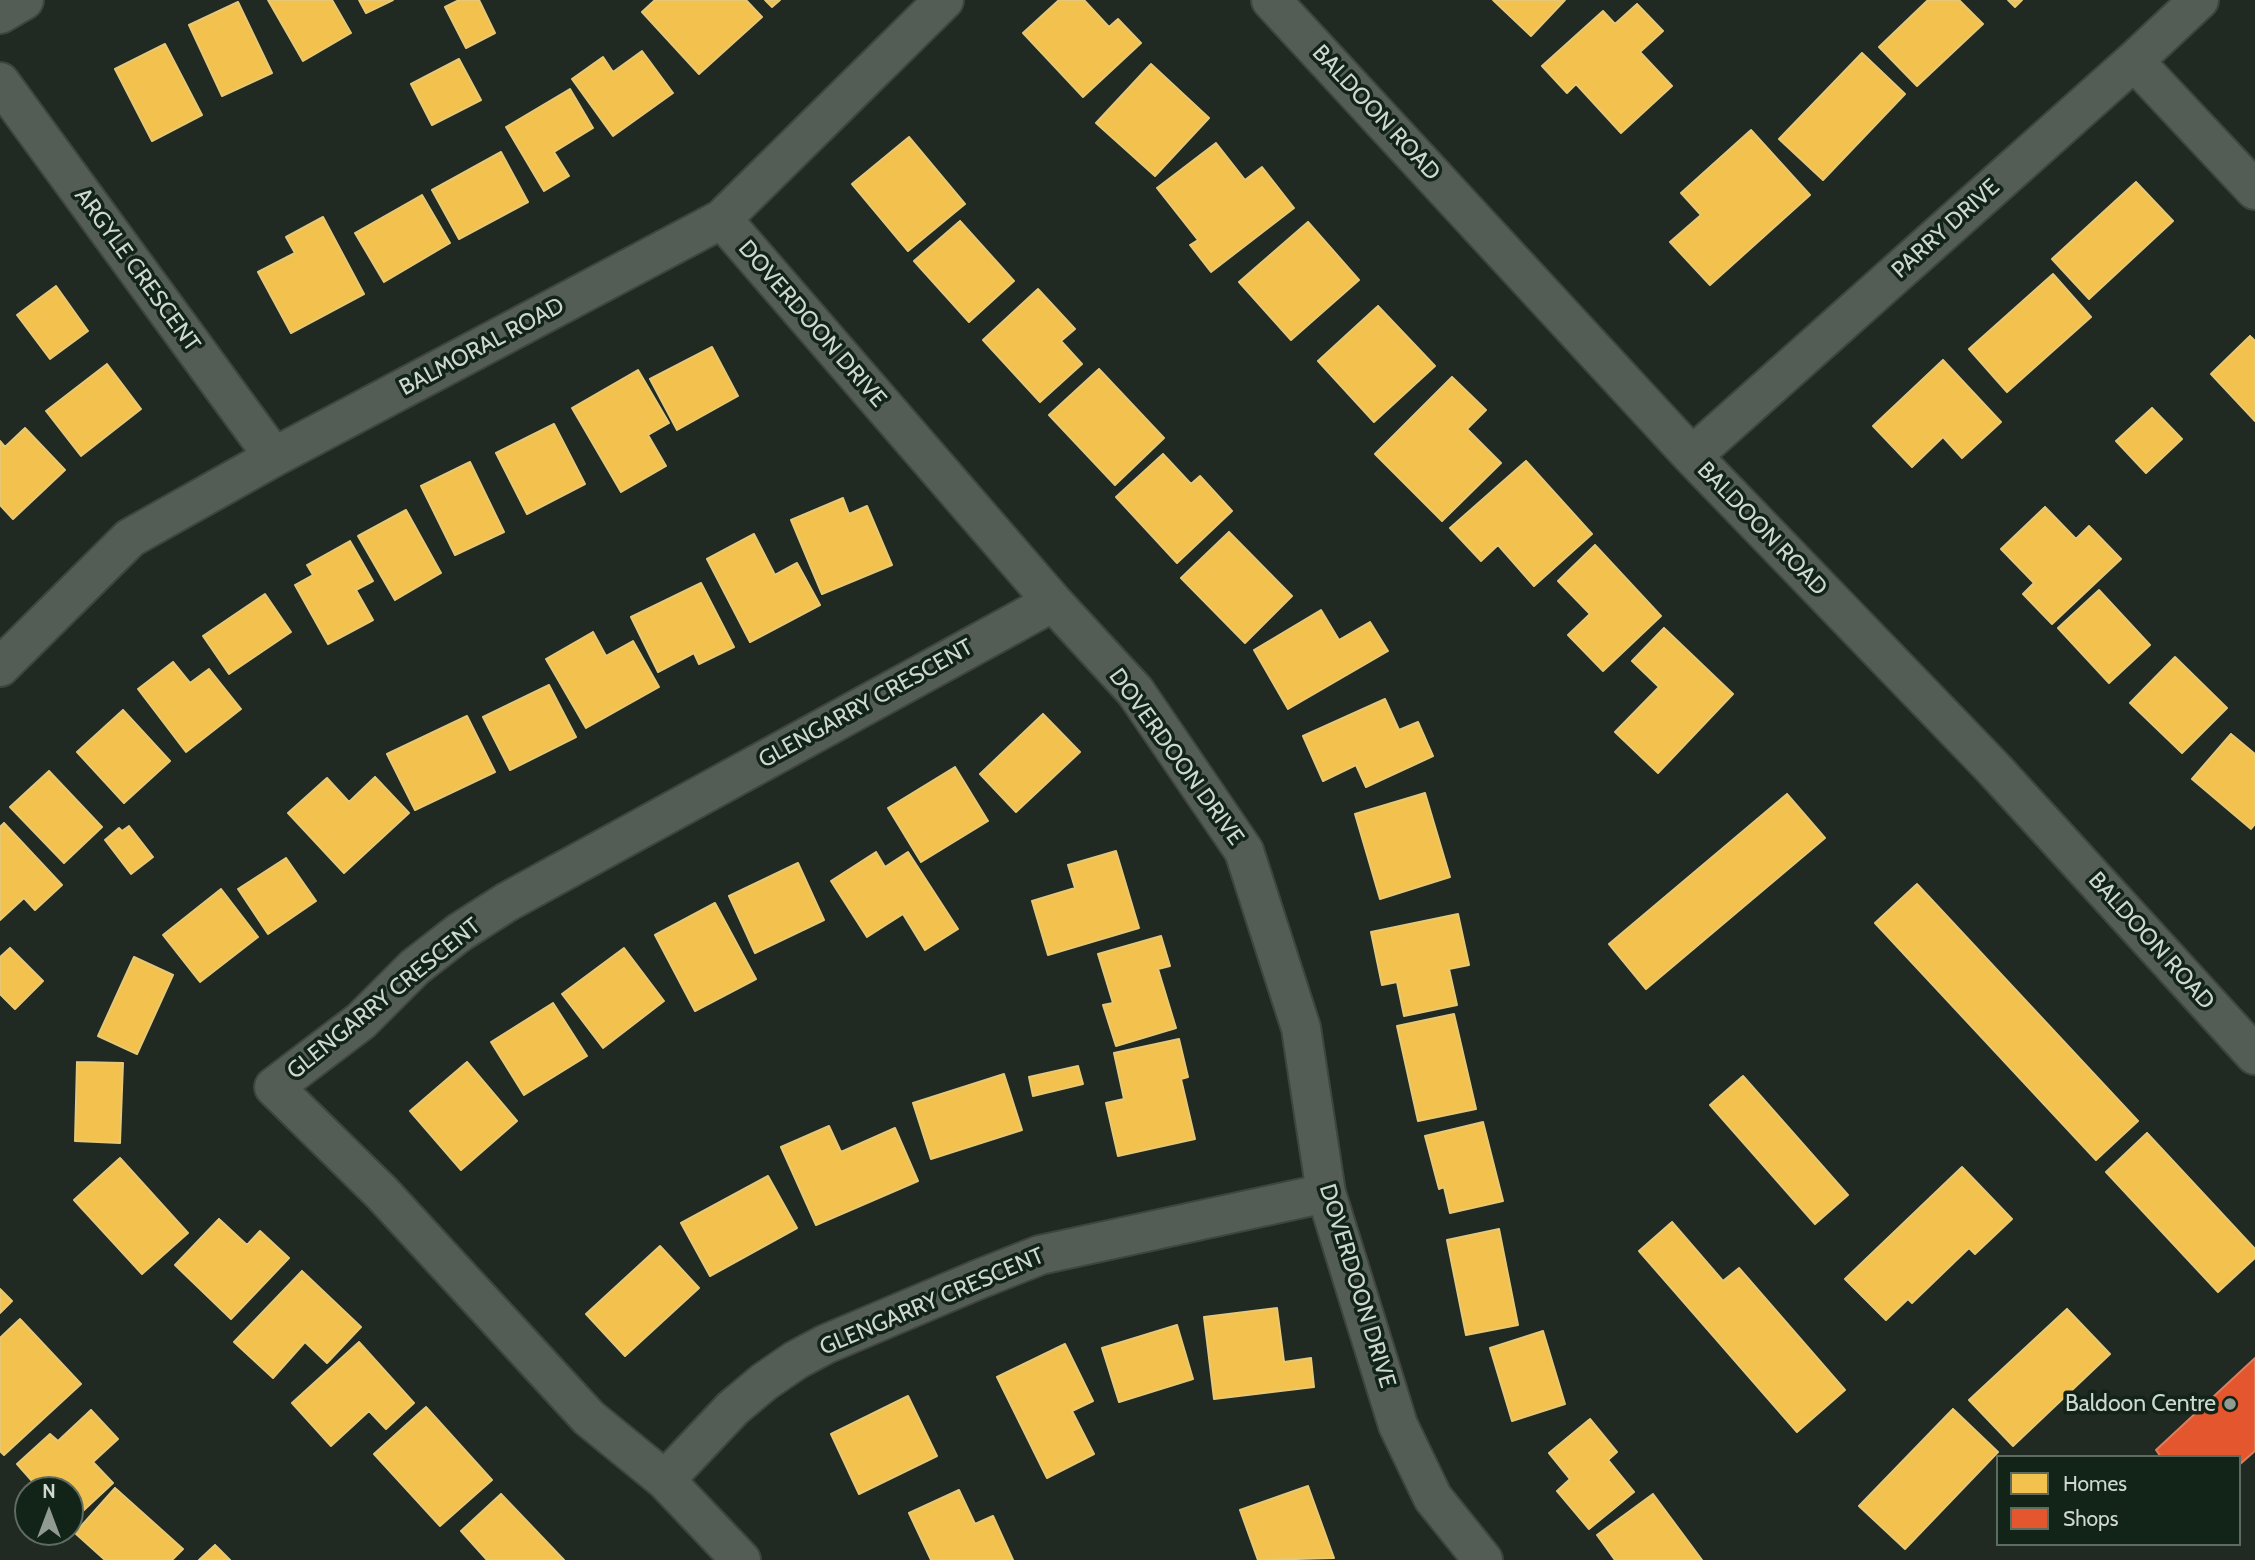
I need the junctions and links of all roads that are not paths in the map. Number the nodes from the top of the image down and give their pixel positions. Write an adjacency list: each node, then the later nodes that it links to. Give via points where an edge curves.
1 (24, 0): 5 (street)
2 (944, 0): 9 (street, BALMORAL ROAD)
3 (1271, 0): 10 (street, BALDOON ROAD)
4 (2199, 0): 6 (street, PARRY DRIVE)
5 (0, 14)
6 (2134, 61): 8 (street); 10 (street, PARRY DRIVE)
7 (0, 82): 11 (street, ARGYLE CRESCENT)
8 (2255, 190)
9 (722, 219): 11 (street, BALMORAL ROAD); 12 (street, DOVERDOON DRIVE)
10 (1692, 456): 14 (street, BALDOON ROAD, via 1994,769)
11 (274, 457): 13 (street, BALMORAL ROAD, via 130,538)
12 (1053, 602): 15 (street, DOVERDOON DRIVE, via 1135,691 1244,851 1301,1028); 16 (street, GLENGARRY CRESCENT, via 507,902 433,953 361,1021 274,1087 382,1194 589,1418)
13 (0, 667)
14 (2255, 1055)
15 (1326, 1193): 16 (street, GLENGARRY CRESCENT, via 1040,1255 826,1345 764,1382); 18 (street, DOVERDOON DRIVE, via 1398,1425 1433,1498)
16 (665, 1480): 17 (street, GLENGARRY CRESCENT)
17 (740, 1560)
18 (1483, 1560)

